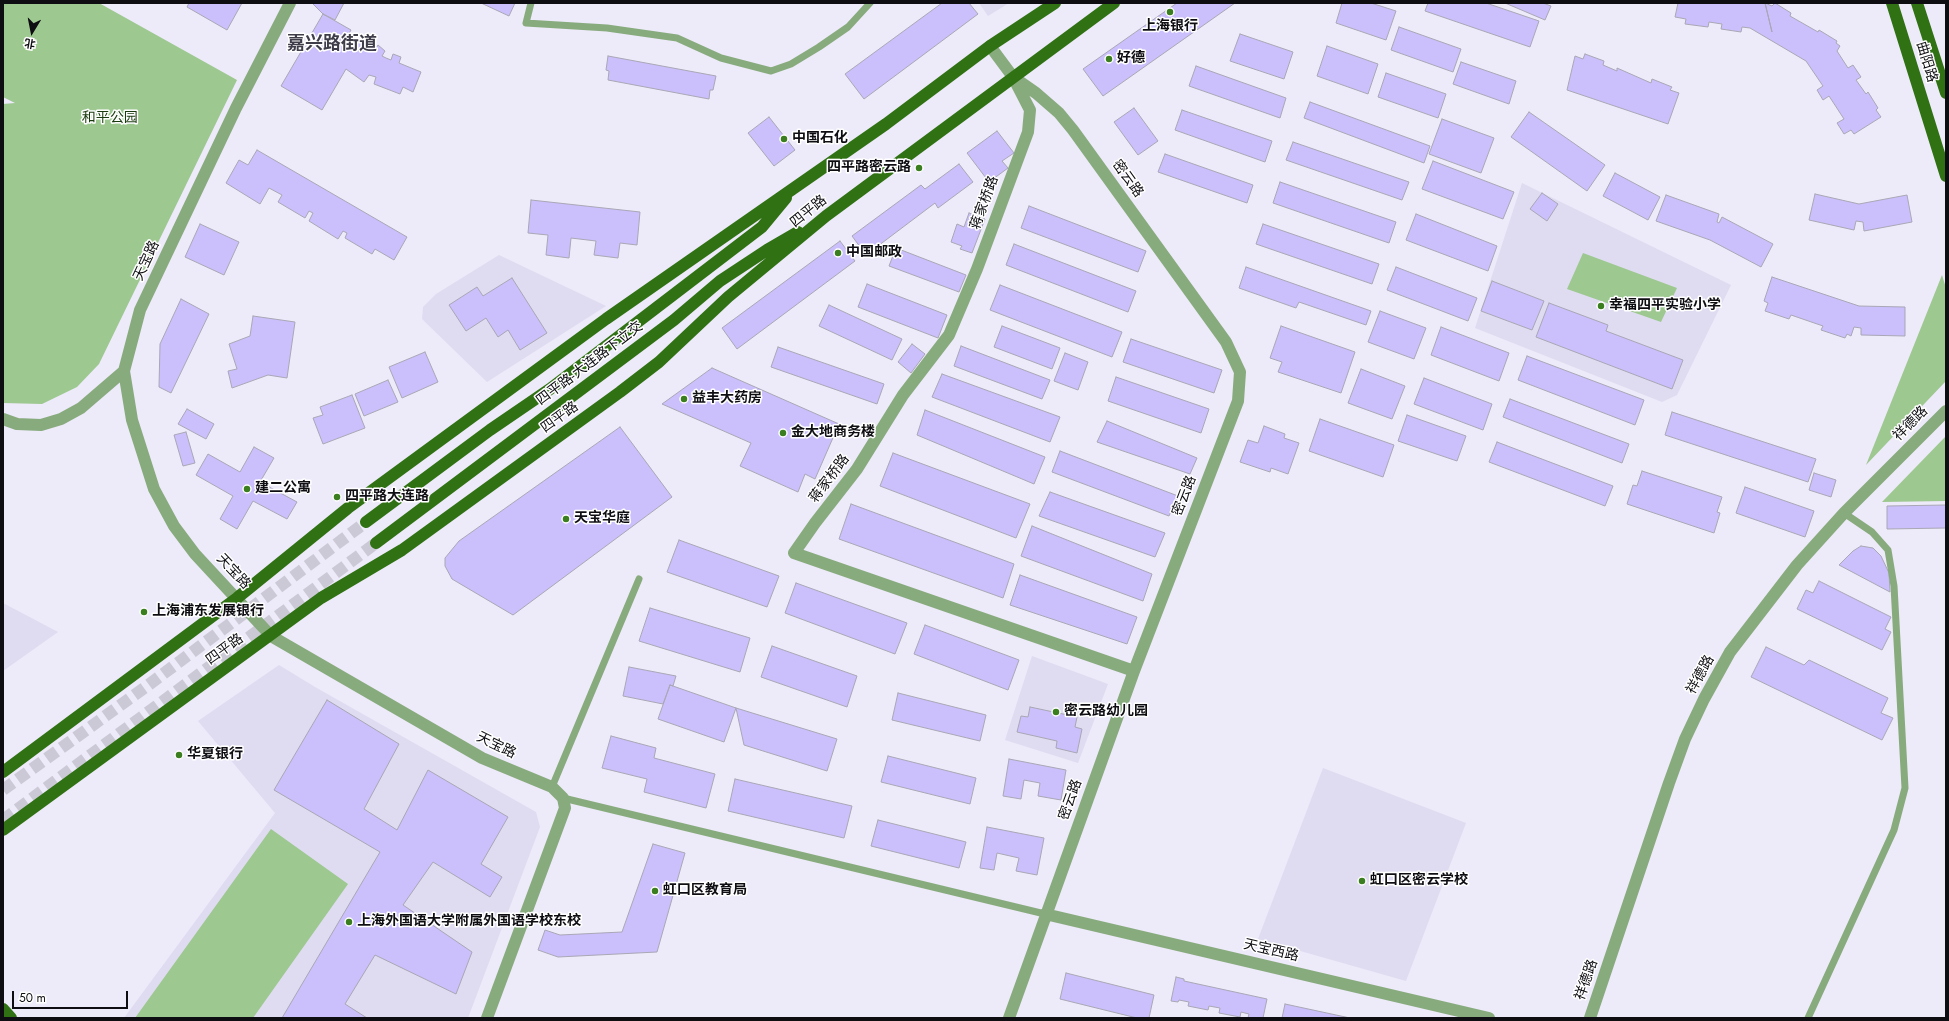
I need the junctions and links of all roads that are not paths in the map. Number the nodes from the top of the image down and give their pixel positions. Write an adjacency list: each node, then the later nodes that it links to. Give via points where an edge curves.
1 (290, 3): 14 (street, 天宝路, via 236,108 140,310)
2 (531, 3): 3 (lane, via 526,22 607,28 677,38 721,58 771,71 791,64 819,47 848,27)
3 (870, 3)
4 (1055, 3): 8 (main road, 四平路)
5 (1114, 3): 9 (main road, 四平路)
6 (1892, 3): 11 (main road, 曲阳路)
7 (1917, 3): 10 (main road, 曲阳路)
8 (990, 46): 9 (street, 密云路); 12 (main road, 四平路, via 886,124)
9 (1013, 77): 13 (main road, 四平路); 23 (street, 密云路, via 1053,108 1073,130 1226,342 1240,372 1238,400); 23 (street, 蒋家桥路, via 1030,110 1028,132 977,269 949,335 903,395 857,469 794,554)
10 (1946, 93)
11 (1946, 176)
12 (792, 189): 18 (main road, 四平路-大连路下立交, via 762,227 550,389); 21 (main road, 四平路, via 606,319 348,508)
13 (826, 216): 19 (main road, 四平路-大连路下立交, via 720,281 674,320); 22 (main road, 四平路, via 728,297 659,362 620,392 402,550 321,598)
14 (124, 371): 16 (street, via 81,408 61,419 41,425 16,424); 21 (street, 天宝路, via 132,420 154,489 174,526 195,554)
15 (1946, 410): 17 (street, 祥德路)
16 (3, 419)
17 (1844, 513): 34 (street, 祥德路, via 1763,607 1730,652 1704,699 1685,739 1669,783); 35 (lane, via 1872,532 1888,550 1894,586 1905,788 1894,830)
18 (366, 522)
19 (376, 544)
20 (639, 579): 25 (lane)
21 (237, 598): 22 (street, 天宝路); 24 (main road, 四平路)
22 (271, 636): 25 (street, 天宝路, via 482,758); 27 (main road, 四平路)
23 (1134, 671): 28 (street, 密云路)
24 (3, 772)
25 (552, 787): 26 (street, 天宝路)
26 (563, 798): 28 (lane); 31 (street, via 565,808)
27 (3, 830)
28 (1046, 914): 32 (street, 密云路); 33 (street, 天宝西路)
29 (3, 1010): 30 (main road)
30 (11, 1018)
31 (486, 1018)
32 (1009, 1018)
33 (1489, 1018)
34 (1590, 1018)
35 (1808, 1018)

